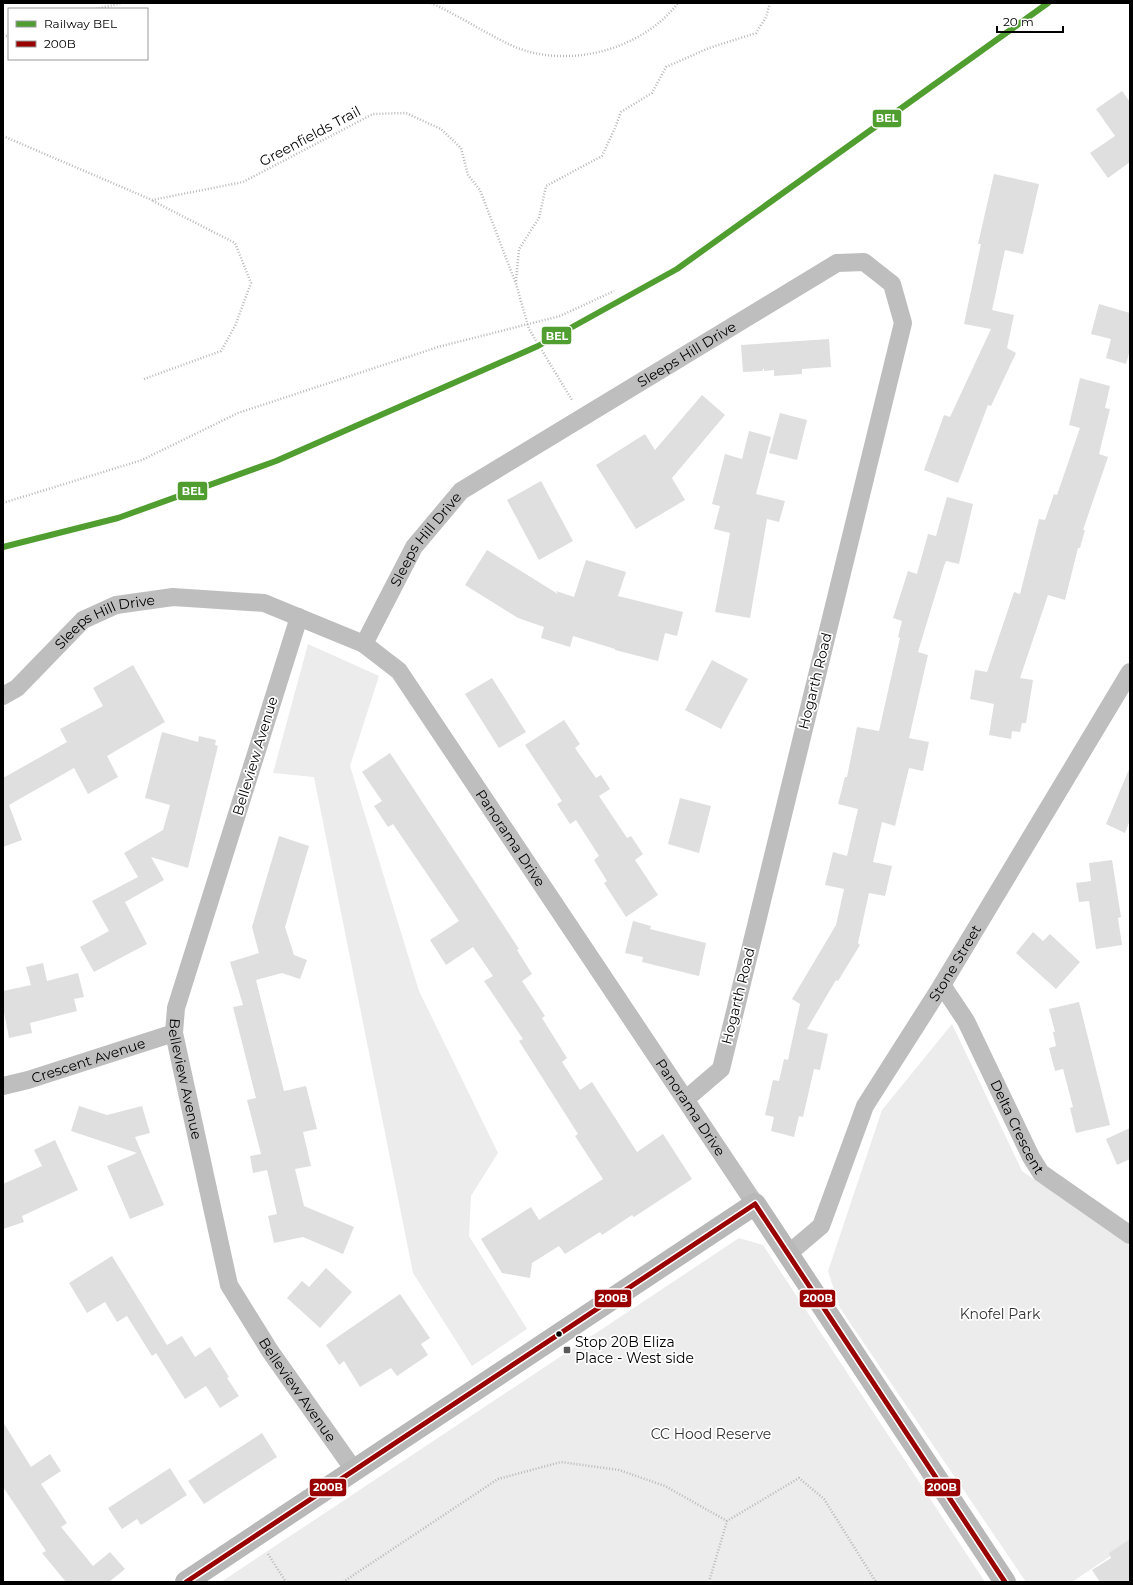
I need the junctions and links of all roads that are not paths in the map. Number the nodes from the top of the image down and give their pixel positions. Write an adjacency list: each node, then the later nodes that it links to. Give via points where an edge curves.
1 (864, 262): 3 (street, Sleeps Hill Drive, via 837,263 461,491 414,547); 9 (street, Hogarth Road, via 892,284 903,323 721,1069)
2 (299, 617): 3 (street, Sleeps Hill Drive); 5 (street, Sleeps Hill Drive, via 264,603 173,597 116,605 83,620 17,688); 7 (street, Belleview Avenue, via 176,1008)
3 (364, 644): 9 (street, Panorama Drive, via 399,671)
4 (1130, 672): 6 (street, Stone Street)
5 (3, 696)
6 (942, 985): 11 (street, Delta Crescent, via 966,1021 1041,1173); 12 (street, Stone Street, via 865,1106 821,1226)
7 (174, 1033): 8 (street, Crescent Avenue); 13 (street, Belleview Avenue, via 229,1285 270,1351)
8 (3, 1086)
9 (686, 1099): 10 (street, Panorama Drive)
10 (755, 1204): 12 (street, Panorama Drive); 13 (street)
11 (1130, 1236)
12 (788, 1254): 15 (street, Panorama Drive)
13 (354, 1470): 14 (street)
14 (186, 1582)
15 (1005, 1582)

